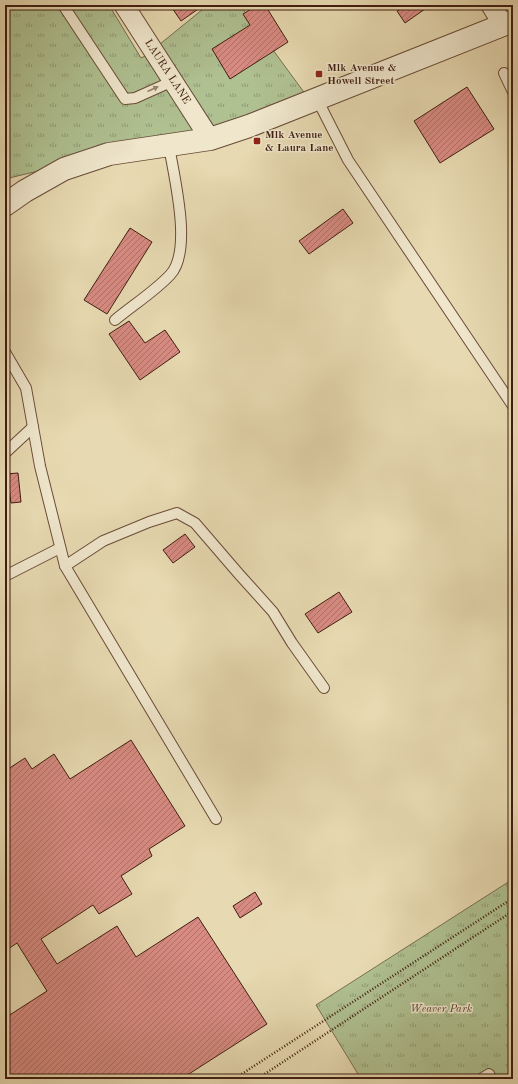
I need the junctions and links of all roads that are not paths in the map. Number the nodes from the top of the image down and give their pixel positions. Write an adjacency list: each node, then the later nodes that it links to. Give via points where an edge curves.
1 (63, 5): 6 (lane, one-way to 6, via 125,99 134,98)
2 (124, 5): 6 (street, LAURA LANE)
3 (491, 5): 4 (street)
4 (508, 23): 8 (street)
5 (504, 73): 7 (lane)
6 (172, 81): 9 (street, LAURA LANE)
7 (513, 92)
8 (317, 99): 9 (street); 14 (lane, via 348,160)
9 (210, 139): 10 (street)
10 (169, 146): 11 (street, via 109,154 64,169 24,191); 12 (lane, via 183,236 178,261 171,274)
11 (5, 205)
12 (115, 320)
13 (5, 352): 15 (lane, via 26,388)
14 (513, 406)
15 (33, 427): 16 (lane); 17 (lane)
16 (5, 453)
17 (60, 548): 18 (lane); 19 (lane)
18 (65, 566): 20 (lane, via 103,541 177,513 195,523 273,612); 21 (lane)
19 (5, 576)
20 (324, 688)
21 (216, 818)
22 (481, 1079): 23 (lane, via 489,1074)
23 (492, 1079)

